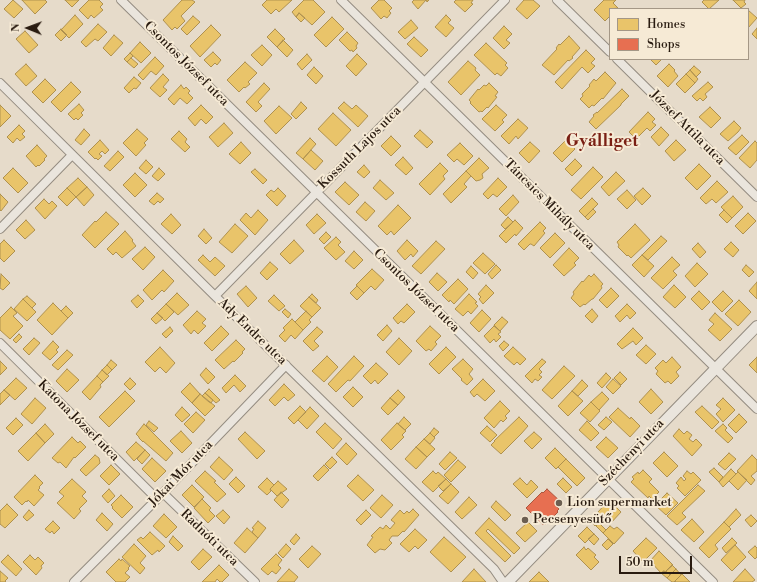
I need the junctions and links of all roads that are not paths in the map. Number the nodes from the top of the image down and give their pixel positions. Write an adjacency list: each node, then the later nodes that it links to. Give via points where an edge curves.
1 (121, 0): 10 (street, Csontos József utca)
2 (341, 0): 7 (street, Táncsics Mihály utca)
3 (505, 0): 7 (street, Kossuth Lajos utca)
4 (557, 0): 5 (street)
5 (609, 51)
6 (618, 60): 11 (street, József Attila utca)
7 (425, 83): 10 (street, Kossuth Lajos utca); 17 (street, Táncsics Mihály utca)
8 (0, 84): 9 (street, Ady Endre utca)
9 (72, 155): 12 (street); 13 (street, Ady Endre utca)
10 (315, 192): 13 (street, Kossuth Lajos utca); 19 (street, Csontos József utca)
11 (757, 197)
12 (0, 229)
13 (215, 296): 16 (street, Ady Endre utca)
14 (757, 326): 17 (street, Széchenyi utca)
15 (0, 343): 20 (street, Katona József utca)
16 (286, 365): 20 (street, Jókai Mór utca); 23 (street, Ady Endre utca, via 488,564)
17 (715, 368): 18 (street, Táncsics Mihály utca); 19 (street, Széchenyi utca)
18 (757, 409)
19 (608, 478): 24 (street, Széchenyi utca); 25 (street, Csontos József utca)
20 (160, 496): 21 (street, Jókai Mór utca); 22 (street, Radnóti utca)
21 (74, 582)
22 (255, 582)
23 (503, 582)
24 (508, 582)
25 (713, 582)

